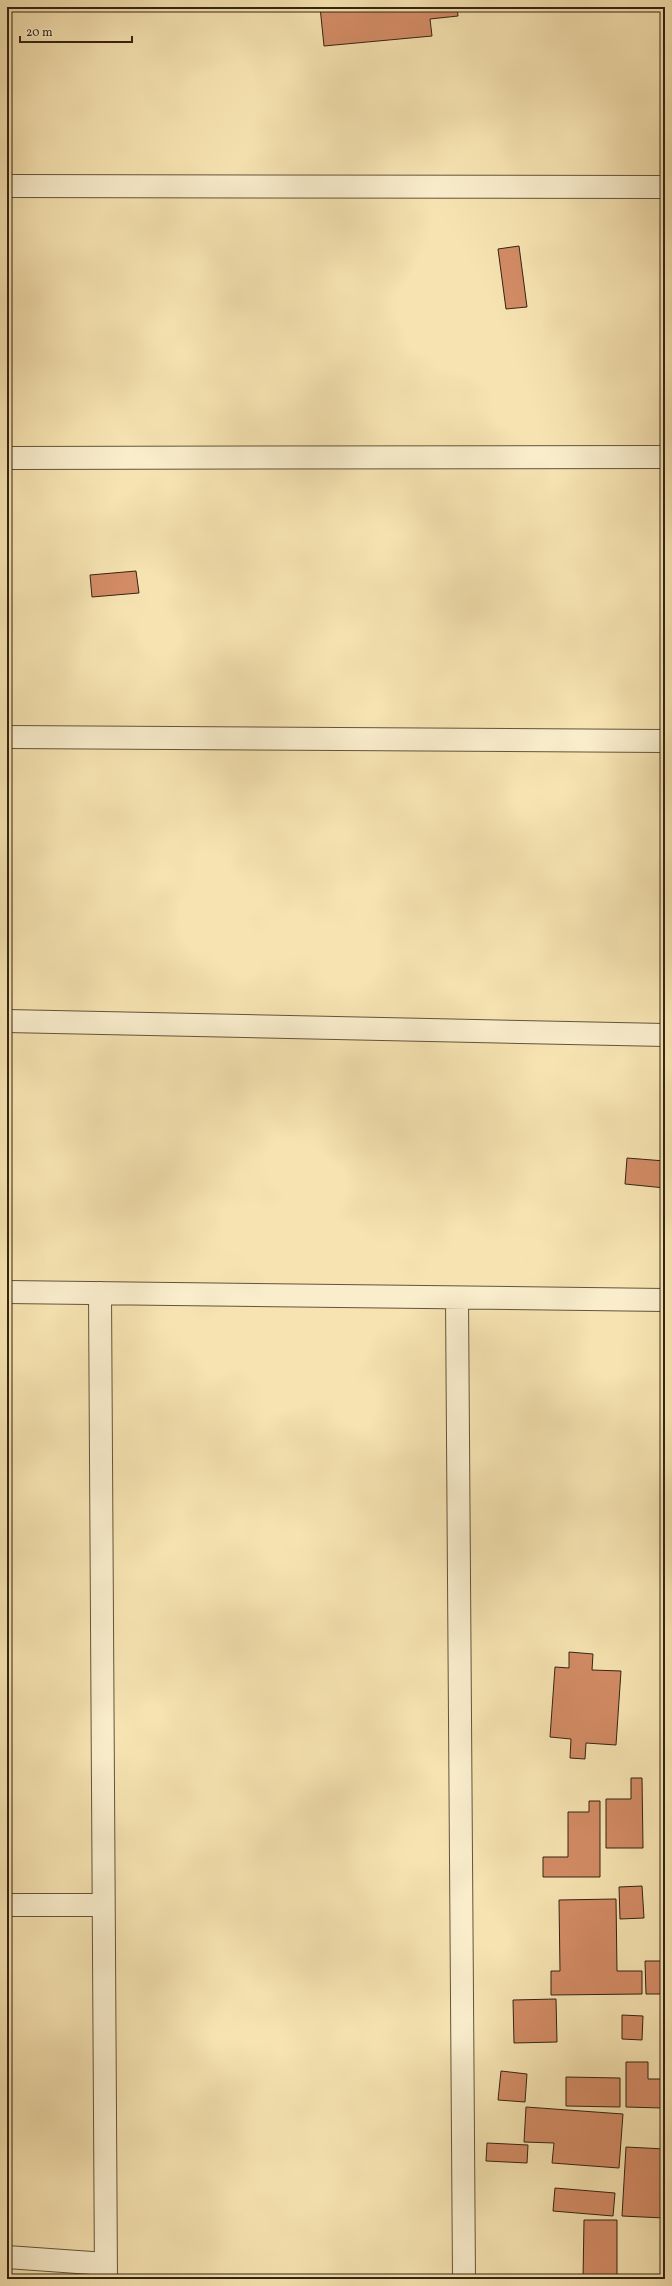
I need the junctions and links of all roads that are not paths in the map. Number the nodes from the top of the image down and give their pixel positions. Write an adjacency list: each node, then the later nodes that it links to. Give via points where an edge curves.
1 (7, 186): 2 (street)
2 (665, 187)
3 (665, 457): 4 (street)
4 (7, 458)
5 (7, 736): 6 (street)
6 (665, 741)
7 (7, 1021): 8 (street)
8 (665, 1035)
9 (7, 1292): 10 (street)
10 (100, 1294): 11 (street); 14 (street)
11 (457, 1298): 12 (street); 17 (street)
12 (665, 1300)
13 (7, 1905): 14 (street)
14 (102, 1905): 16 (street)
15 (7, 2257): 16 (street)
16 (106, 2272)
17 (464, 2279)

